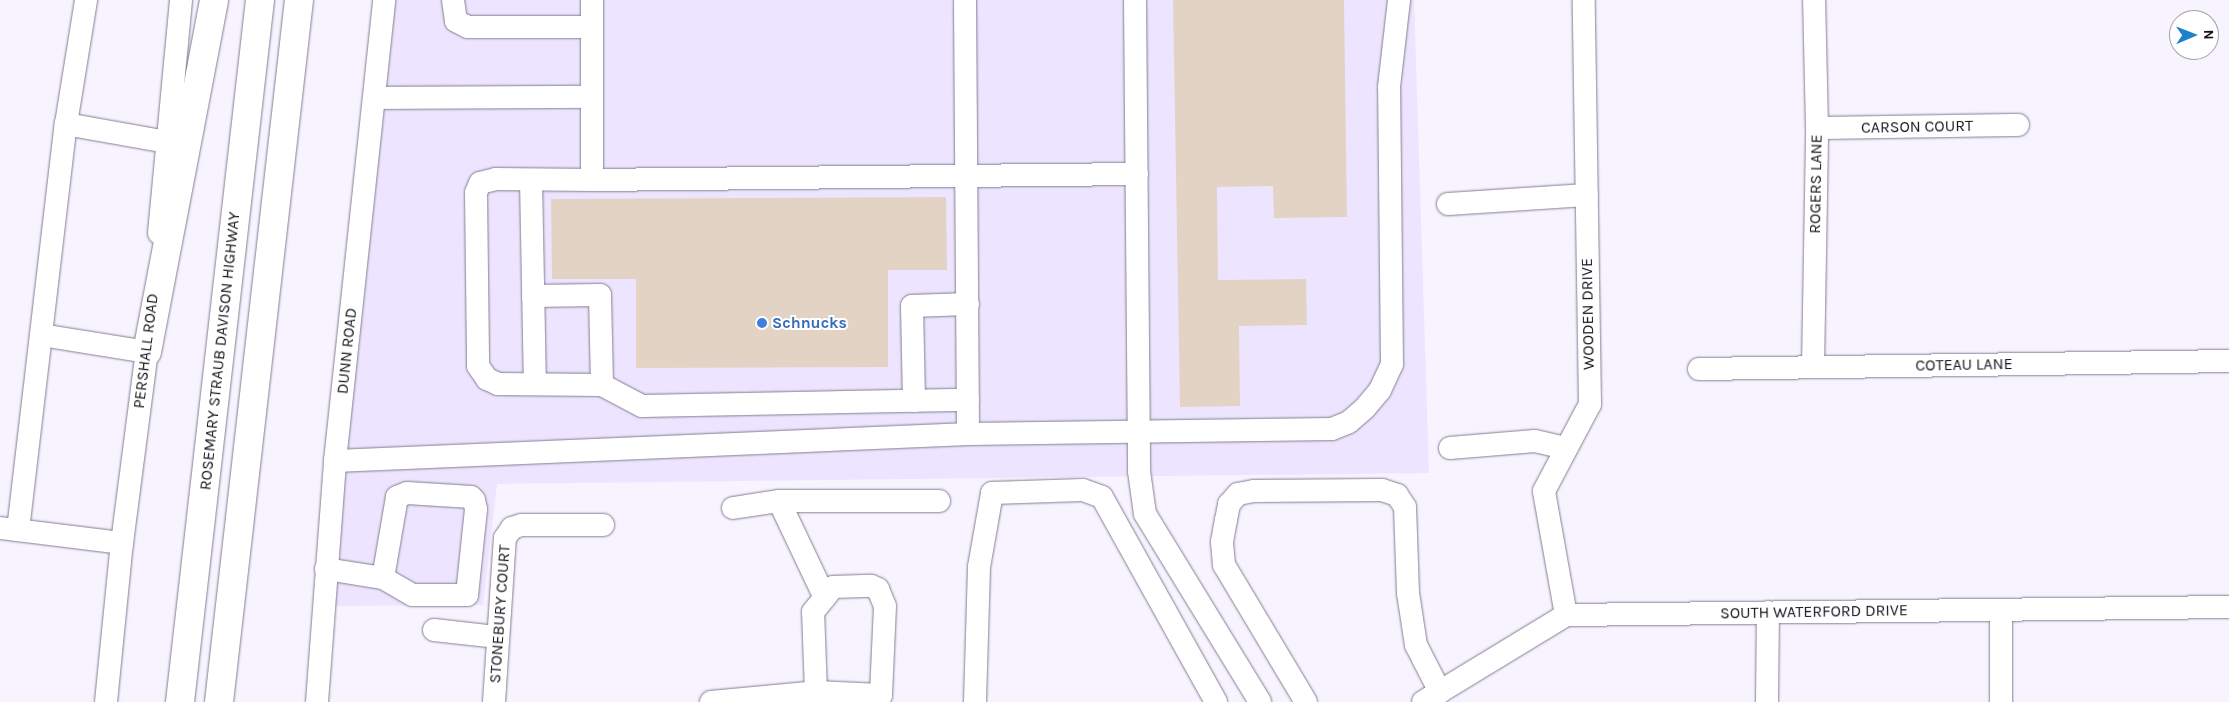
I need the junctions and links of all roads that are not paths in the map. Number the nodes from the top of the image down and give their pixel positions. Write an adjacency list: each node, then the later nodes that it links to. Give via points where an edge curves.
1 (86, 0): 17 (street)
2 (181, 0): 20 (street, PERSHALL ROAD)
3 (214, 0): 30 (highway)
4 (260, 0): 62 (highway, ROSEMARY STRAUB DAVISON HIGHWAY)
5 (299, 0): 63 (highway)
6 (384, 0): 16 (street, DUNN ROAD)
7 (453, 0): 14 (street, via 456,22 468,27)
8 (592, 0): 14 (street)
9 (965, 0): 22 (street)
10 (1135, 0): 21 (street)
11 (1399, 0): 38 (street, via 1389,87 1392,364 1380,390 1349,422 1332,429)
12 (1584, 0): 25 (street, WOODEN DRIVE)
13 (1814, 0): 19 (street, ROGERS LANE)
14 (592, 27): 15 (street)
15 (592, 97): 16 (street); 24 (street)
16 (375, 98): 42 (street, DUNN ROAD)
17 (66, 124): 20 (street); 29 (street)
18 (2018, 125): 19 (street, CARSON COURT)
19 (1817, 128): 32 (street, ROGERS LANE)
20 (167, 142): 30 (street, PERSHALL ROAD)
21 (1137, 174): 22 (street); 38 (street)
22 (968, 176): 24 (street); 28 (street)
23 (531, 180): 24 (street); 27 (street); 34 (street, via 496,179 480,183 476,193 478,366 487,378 498,384)
24 (592, 180)
25 (1587, 195): 26 (street); 41 (street, WOODEN DRIVE, via 1590,404)
26 (1448, 204)
27 (533, 296): 34 (street); 35 (street, via 600,295)
28 (968, 304): 36 (street); 37 (street, via 912,306)
29 (41, 335): 30 (street); 47 (street)
30 (147, 352): 48 (street, PERSHALL ROAD)
31 (2229, 361): 32 (street, COTEAU LANE)
32 (1813, 367): 33 (street, COTEAU LANE)
33 (1699, 369)
34 (535, 384): 35 (street)
35 (602, 385): 37 (street, via 642,406)
36 (968, 400): 37 (street); 39 (street)
37 (914, 401)
38 (1139, 433): 39 (street); 69 (street, via 1139,472 1145,514)
39 (968, 434): 42 (street)
40 (1450, 448): 41 (street, via 1535,441)
41 (1566, 448): 55 (street, WOODEN DRIVE, via 1544,491)
42 (335, 461): 49 (street, DUNN ROAD)
43 (779, 501): 44 (street); 45 (street); 51 (street)
44 (939, 501)
45 (733, 508)
46 (603, 525): 57 (street, STONEBURY COURT, via 522,525 512,528 505,538)
47 (9, 529): 48 (street)
48 (122, 543): 61 (street, PERSHALL ROAD)
49 (326, 569): 50 (street); 64 (street, DUNN ROAD)
50 (387, 580): 50 (street, via 395,502 401,494 474,500 469,591 462,596 413,595)
51 (825, 598): 58 (street, via 813,612); 58 (street, via 833,588 871,586 878,589 886,606 884,682 881,695)
52 (2229, 607): 53 (street, SOUTH WATERFORD DRIVE)
53 (2000, 610): 54 (street, SOUTH WATERFORD DRIVE); 72 (street)
54 (1768, 612): 55 (street, SOUTH WATERFORD DRIVE); 71 (street)
55 (1566, 615): 60 (street)
56 (434, 630): 57 (street)
57 (496, 637): 65 (street, STONEBURY COURT)
58 (816, 692): 59 (street)
59 (779, 699): 66 (street)
60 (1431, 699): 70 (street, via 1416,645 1408,593 1405,507 1397,495 1382,490 1254,491 1238,494 1229,504 1224,528 1224,565)
61 (106, 702)
62 (180, 702)
63 (219, 702)
64 (317, 702)
65 (494, 702)
66 (711, 702)
67 (975, 702): 68 (street, via 979,567 992,493 1083,490 1102,497)
68 (1216, 702)
69 (1260, 702)
70 (1306, 702)
71 (1767, 702)
72 (2001, 702)

